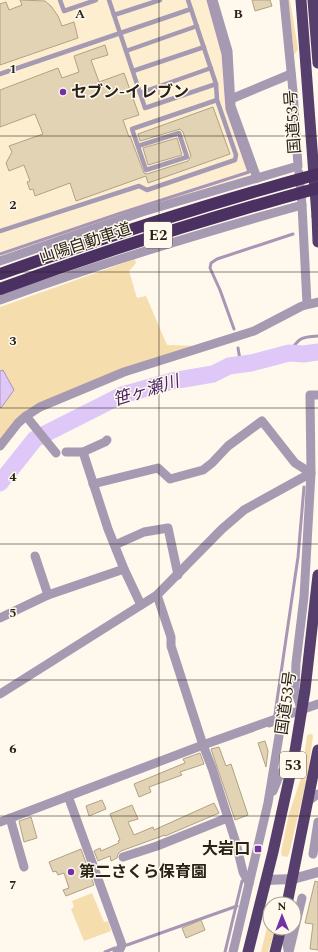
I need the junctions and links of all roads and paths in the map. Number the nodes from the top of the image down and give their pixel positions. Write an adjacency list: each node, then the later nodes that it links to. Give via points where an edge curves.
1 (60, 0): 2 (lane, via 64,11)
2 (96, 0)
3 (109, 0): 12 (lane)
4 (160, 0): 12 (lane)
5 (188, 0): 11 (lane)
6 (213, 0): 25 (street, via 228,51)
7 (284, 0): 22 (street)
8 (293, 0): 17 (highway)
9 (301, 0): 17 (highway, 国道53号)
10 (315, 2): 18 (highway)
11 (191, 9): 13 (lane); 14 (lane)
12 (114, 15): 14 (lane)
13 (197, 26): 15 (lane); 16 (lane)
14 (120, 33): 16 (lane); 21 (lane)
15 (204, 47): 19 (lane); 20 (lane)
16 (126, 51): 20 (lane)
17 (304, 51): 36 (highway, 国道53号, bridge)
18 (318, 63)
19 (211, 68): 23 (lane); 24 (lane)
20 (133, 71): 24 (lane)
21 (0, 74)
22 (291, 74): 25 (street); 28 (street)
23 (216, 84): 24 (lane, via 145,108); 26 (lane)
24 (140, 92)
25 (231, 99): 30 (street, via 231,106)
26 (217, 100): 27 (lane, via 132,129); 34 (lane, via 236,155 235,160 147,190 139,186)
27 (138, 146): 27 (lane, via 146,170 187,157 179,133)
28 (298, 166): 30 (street); 32 (street)
29 (318, 174): 38 (highway, 山陽自動車道 / E2, bridge, via 130,229)
30 (257, 178): 37 (street, via 142,212)
31 (318, 188): 39 (highway, 山陽自動車道 / E2, bridge, via 134,243)
32 (302, 205): 35 (street); 40 (street, via 183,240)
33 (318, 230): 35 (street)
34 (0, 231)
35 (304, 232): 42 (street)
36 (318, 242)
37 (0, 261)
38 (0, 274)
39 (0, 289)
40 (0, 300)
41 (318, 302): 42 (street)
42 (308, 304): 44 (street, via 254,331 124,372 40,407)
43 (318, 395): 50 (street, via 310,395)
44 (26, 417): 46 (street); 49 (street)
45 (107, 440): 48 (street)
46 (0, 446)
47 (66, 452): 48 (street)
48 (83, 452): 51 (street)
49 (56, 453)
50 (311, 473): 51 (street, via 295,463 262,421 228,446 203,470 170,479 158,468); 55 (street, via 244,510); 63 (street, via 304,597 295,689)
51 (94, 484): 52 (street)
52 (115, 545): 54 (street); 55 (street, via 144,532 168,528)
53 (35, 556): 57 (street)
54 (124, 569): 57 (street); 59 (street)
55 (178, 575): 58 (street)
56 (318, 575): 63 (highway, 国道53号 / 53)
57 (48, 595): 60 (street)
58 (157, 595): 59 (street); 65 (street, via 171,637 170,646)
59 (141, 605): 61 (street)
60 (0, 618)
61 (0, 694)
62 (318, 704): 63 (street)
63 (301, 710): 65 (street); 67 (highway, 国道53号 / 53)
64 (278, 736): 71 (street)
65 (203, 745): 69 (street); 73 (street)
66 (318, 750): 70 (highway, 53)
67 (294, 757): 71 (street, via 280,774); 80 (highway, 国道53号 / 53)
68 (318, 794): 70 (street)
69 (68, 796): 72 (street); 88 (street, via 122,945)
70 (308, 801): 81 (highway, 53)
71 (268, 803): 82 (street)
72 (10, 818): 74 (street); 78 (street)
73 (227, 818): 77 (street); 82 (street, via 243,872)
74 (0, 822)
75 (318, 822): 76 (street)
76 (312, 854)
77 (123, 857)
78 (24, 867)
79 (318, 872): 81 (street)
80 (266, 880): 81 (street); 87 (highway, 国道53号 / 53)
81 (293, 880): 83 (highway, 53)
82 (249, 883): 89 (street)
83 (289, 896)
84 (280, 936): 90 (highway)
85 (285, 936): 91 (street)
86 (293, 936): 91 (street)
87 (248, 951)
88 (117, 952)
89 (233, 952)
90 (275, 952)
91 (289, 952)

